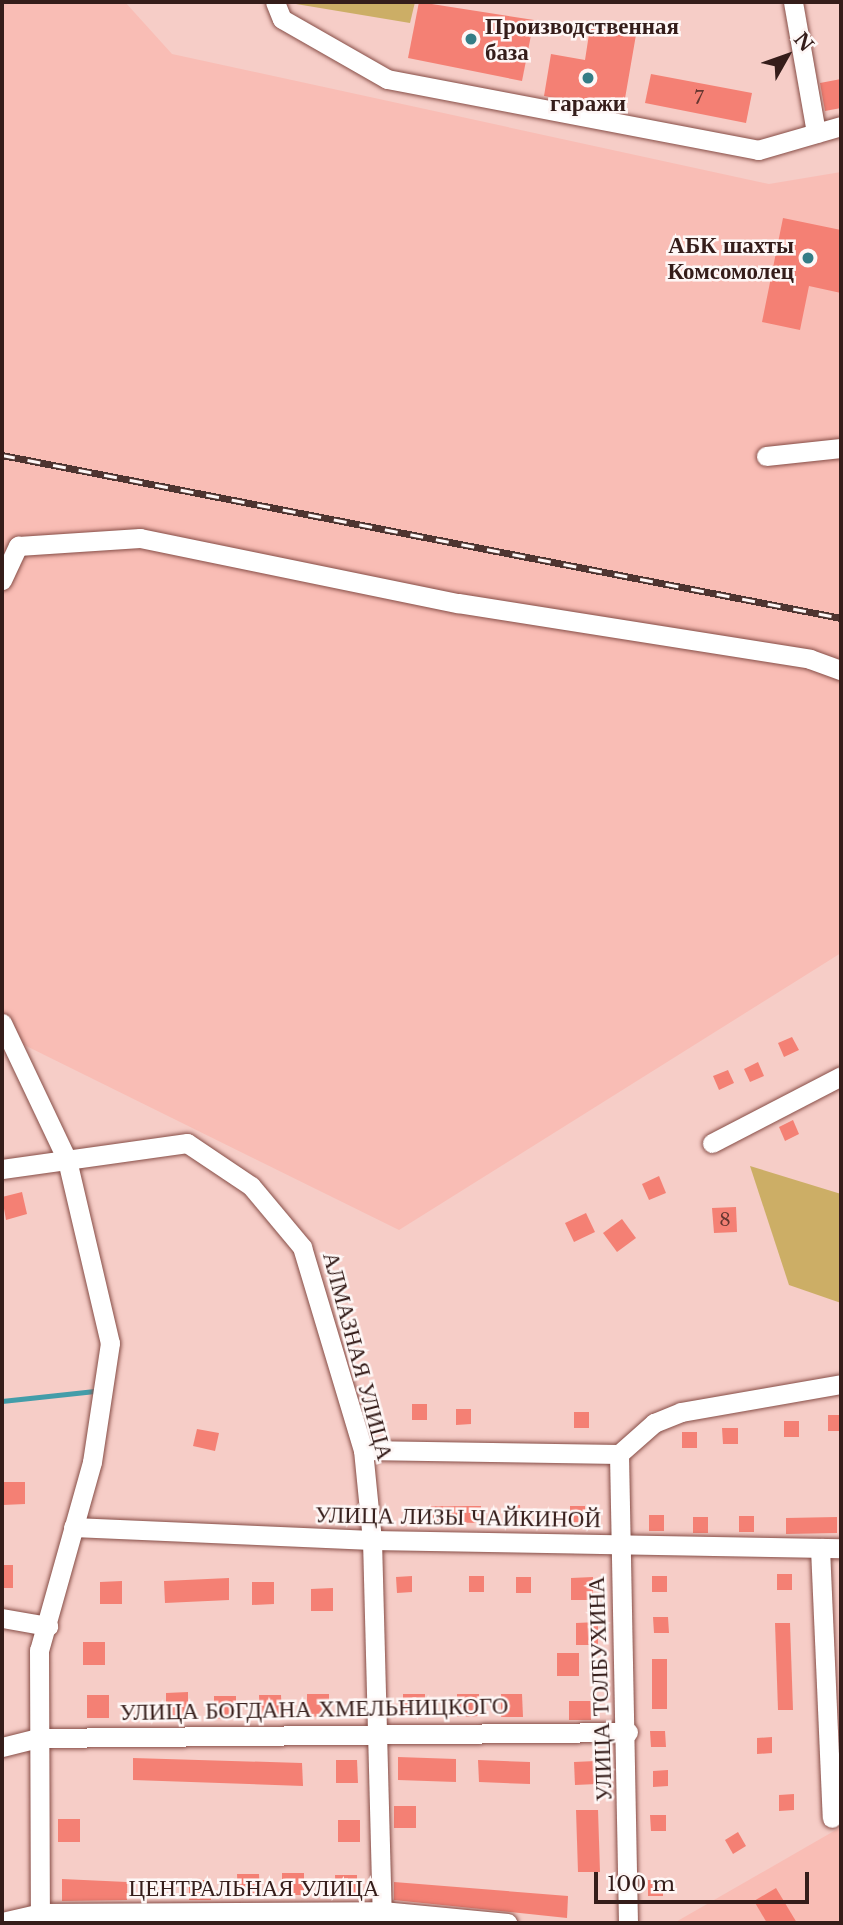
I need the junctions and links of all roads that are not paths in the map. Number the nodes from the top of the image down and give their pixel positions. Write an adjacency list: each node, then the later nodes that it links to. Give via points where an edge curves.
1 (275, 2): 4 (street, via 282,19 387,79 758,150)
2 (793, 2): 4 (street)
3 (841, 127): 4 (street)
4 (817, 133)
5 (841, 448): 6 (street)
6 (766, 456)
7 (10, 545): 8 (street); 9 (street, via 140,538 458,603 810,659)
8 (2, 580)
9 (841, 670)
10 (2, 1023): 13 (street)
11 (841, 1076): 12 (street)
12 (712, 1143)
13 (67, 1160): 14 (street, АЛМАЗНАЯ УЛИЦА); 16 (street, АЛМАЗНАЯ УЛИЦА, via 187,1143 251,1186 302,1247); 18 (street, via 110,1343 92,1462)
14 (2, 1169)
15 (841, 1384): 17 (street, via 681,1412 654,1423)
16 (363, 1450): 17 (street); 19 (street, АЛМАЗНАЯ УЛИЦА)
17 (619, 1454): 20 (street, УЛИЦА ТОЛБУХИНА)
18 (73, 1527): 19 (street, УЛИЦА ЛИЗЫ ЧАЙКИНОЙ); 24 (street)
19 (372, 1540): 20 (street, УЛИЦА ЛИЗЫ ЧАЙКИНОЙ); 25 (street, АЛМАЗНАЯ УЛИЦА)
20 (620, 1545): 21 (street, УЛИЦА ЛИЗЫ ЧАЙКИНОЙ); 26 (street, УЛИЦА ТОЛБУХИНА)
21 (820, 1548): 22 (street, УЛИЦА ЛИЗЫ ЧАЙКИНОЙ); 29 (street)
22 (841, 1548)
23 (2, 1618): 24 (street)
24 (48, 1626): 27 (street, via 39,1650)
25 (374, 1730): 26 (street, УЛИЦА БОГДАНА ХМЕЛЬНИЦКОГО); 27 (street, УЛИЦА БОГДАНА ХМЕЛЬНИЦКОГО); 30 (street, АЛМАЗНАЯ УЛИЦА)
26 (628, 1732): 34 (street, УЛИЦА ТОЛБУХИНА)
27 (37, 1738): 28 (street, УЛИЦА БОГДАНА ХМЕЛЬНИЦКОГО); 31 (street)
28 (2, 1747)
29 (832, 1818)
30 (382, 1917): 31 (street, ЦЕНТРАЛЬНАЯ УЛИЦА); 33 (street, ЦЕНТРАЛЬНАЯ УЛИЦА)
31 (40, 1918): 32 (street, ЦЕНТРАЛЬНАЯ УЛИЦА)
32 (2, 1922)
33 (508, 1923)
34 (628, 1923)

